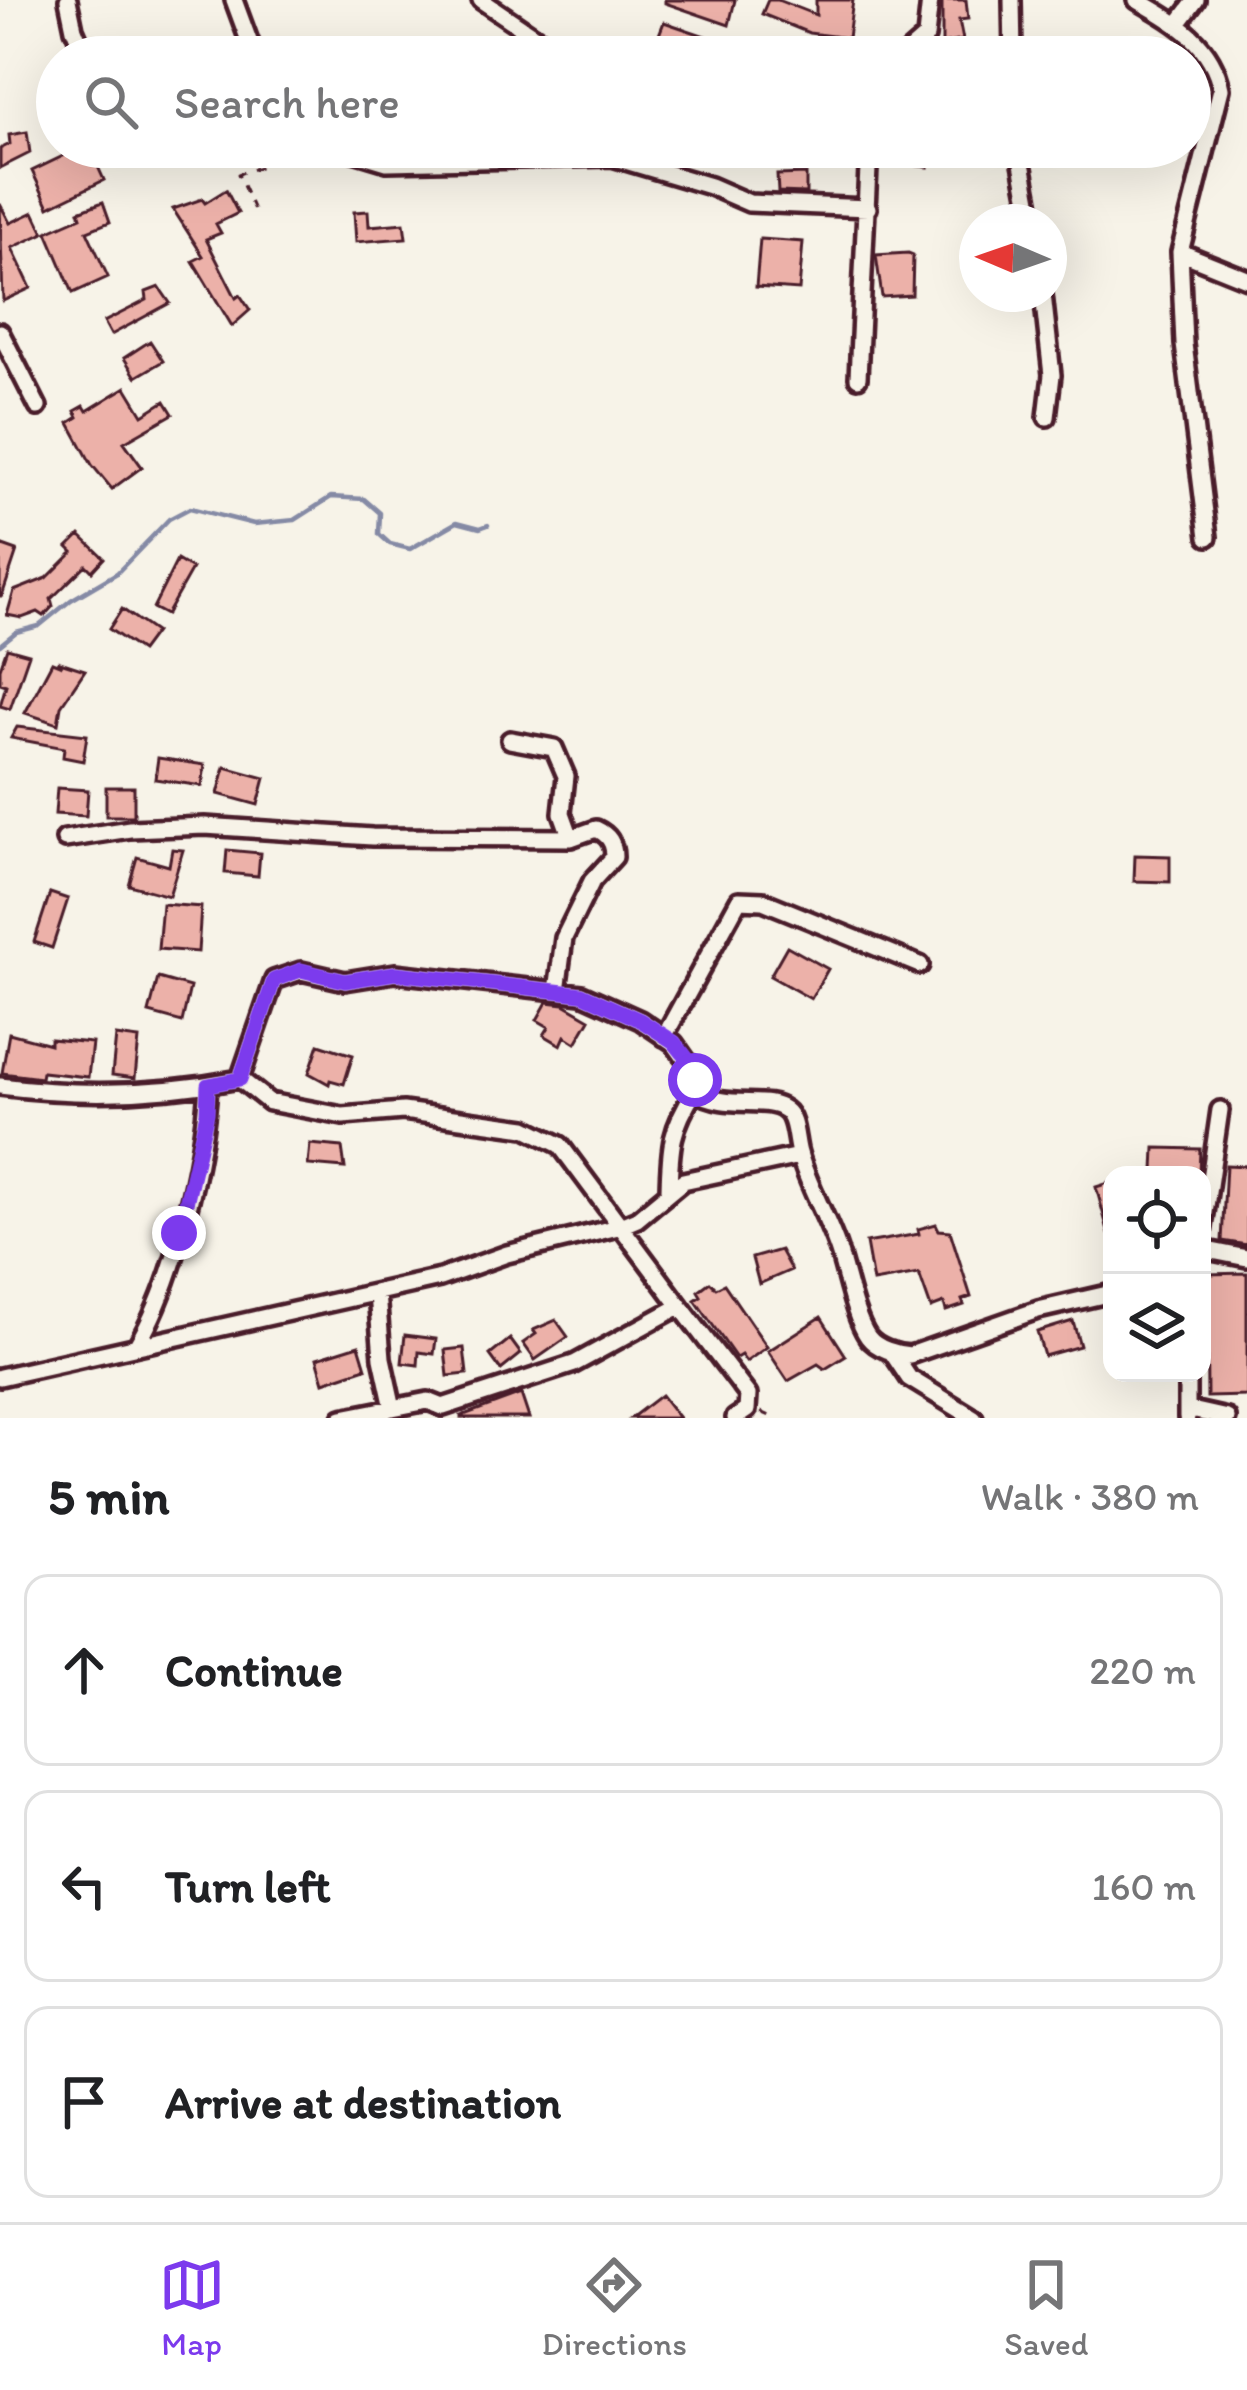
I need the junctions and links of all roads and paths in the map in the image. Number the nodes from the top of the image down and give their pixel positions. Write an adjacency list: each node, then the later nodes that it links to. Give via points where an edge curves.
1 (68, 0): 9 (street)
2 (234, 0): 10 (street)
3 (930, 0): 12 (street)
4 (1012, 0): 13 (street)
5 (1137, 0): 8 (street)
6 (1196, 0): 8 (street)
7 (496, 3): 11 (street)
8 (1178, 24): 14 (street)
9 (77, 36)
10 (247, 36)
11 (538, 36)
12 (926, 36)
13 (1013, 36)
14 (1190, 36)
15 (1211, 59): 16 (street, via 1221,88)
16 (1211, 128)
17 (260, 168): 24 (path, via 238,175)
18 (659, 168): 23 (street, via 749,203)
19 (868, 168): 23 (street)
20 (1023, 168): 22 (street)
21 (1201, 168): 25 (street)
22 (1030, 204)
23 (868, 208): 29 (street)
24 (254, 210)
25 (1180, 252): 26 (street); 32 (street)
26 (1247, 279)
27 (1045, 312): 31 (street)
28 (0, 332): 30 (street)
29 (857, 378)
30 (38, 406)
31 (1047, 416)
32 (1208, 537)
33 (510, 740): 34 (street, via 560,754)
34 (571, 838): 35 (street, via 196,826); 37 (street, via 596,829 611,841 614,857 592,881 564,938)
35 (65, 839)
36 (920, 965): 38 (street, via 763,901 739,900)
37 (557, 991): 38 (street, via 582,994); 39 (street, via 395,973 345,981 301,970 274,980)
38 (664, 1037): 42 (street, via 686,1057)
39 (240, 1079): 40 (street); 47 (street, via 269,1102 343,1115 403,1111 526,1128 560,1145)
40 (208, 1085): 41 (street, via 53,1093); 53 (street, via 188,1202)
41 (0, 1086)
42 (695, 1091): 44 (street, via 717,1103 784,1109); 46 (street, via 671,1137)
43 (1220, 1110): 45 (street)
44 (800, 1156): 46 (street, via 698,1176); 54 (street, via 869,1338)
45 (1211, 1172)
46 (669, 1190): 47 (street)
47 (618, 1226): 50 (street); 52 (street)
48 (1211, 1251): 49 (street)
49 (1247, 1258)
50 (376, 1293): 53 (street); 57 (street)
51 (1103, 1295): 54 (street, via 910,1355)
52 (680, 1306): 58 (street, via 574,1364); 61 (street, via 748,1395)
53 (137, 1345): 55 (street)
54 (891, 1352): 62 (street, via 909,1378)
55 (0, 1377)
56 (1187, 1382): 59 (street)
57 (393, 1408): 58 (street, via 428,1401); 60 (street)
58 (446, 1412)
59 (1187, 1413): 63 (street)
60 (342, 1418)
61 (735, 1418)
62 (974, 1418)
63 (1227, 1418)

